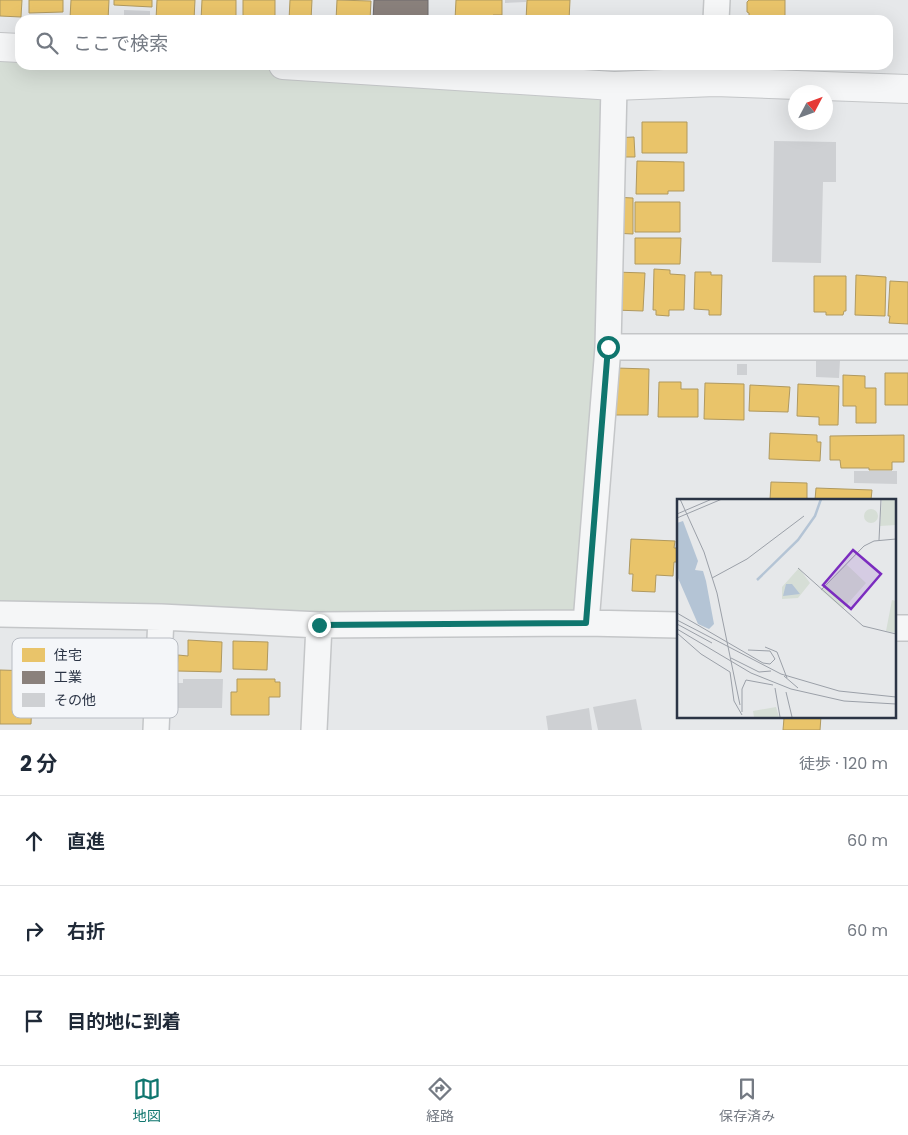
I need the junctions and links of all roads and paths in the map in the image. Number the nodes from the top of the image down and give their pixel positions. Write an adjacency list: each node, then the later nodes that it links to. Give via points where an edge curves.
1 (717, 0): 2 (street)
2 (716, 15)
3 (0, 47): 4 (street)
4 (15, 48)
5 (362, 70): 7 (street)
6 (715, 74): 7 (street); 8 (street)
7 (614, 86): 9 (street)
8 (908, 89)
9 (608, 347): 10 (street); 13 (street)
10 (908, 347)
11 (0, 614): 12 (street)
12 (161, 618): 14 (street); 16 (street)
13 (586, 623): 14 (street); 15 (street)
14 (319, 625): 17 (street)
15 (677, 625)
16 (160, 638)
17 (314, 730)

